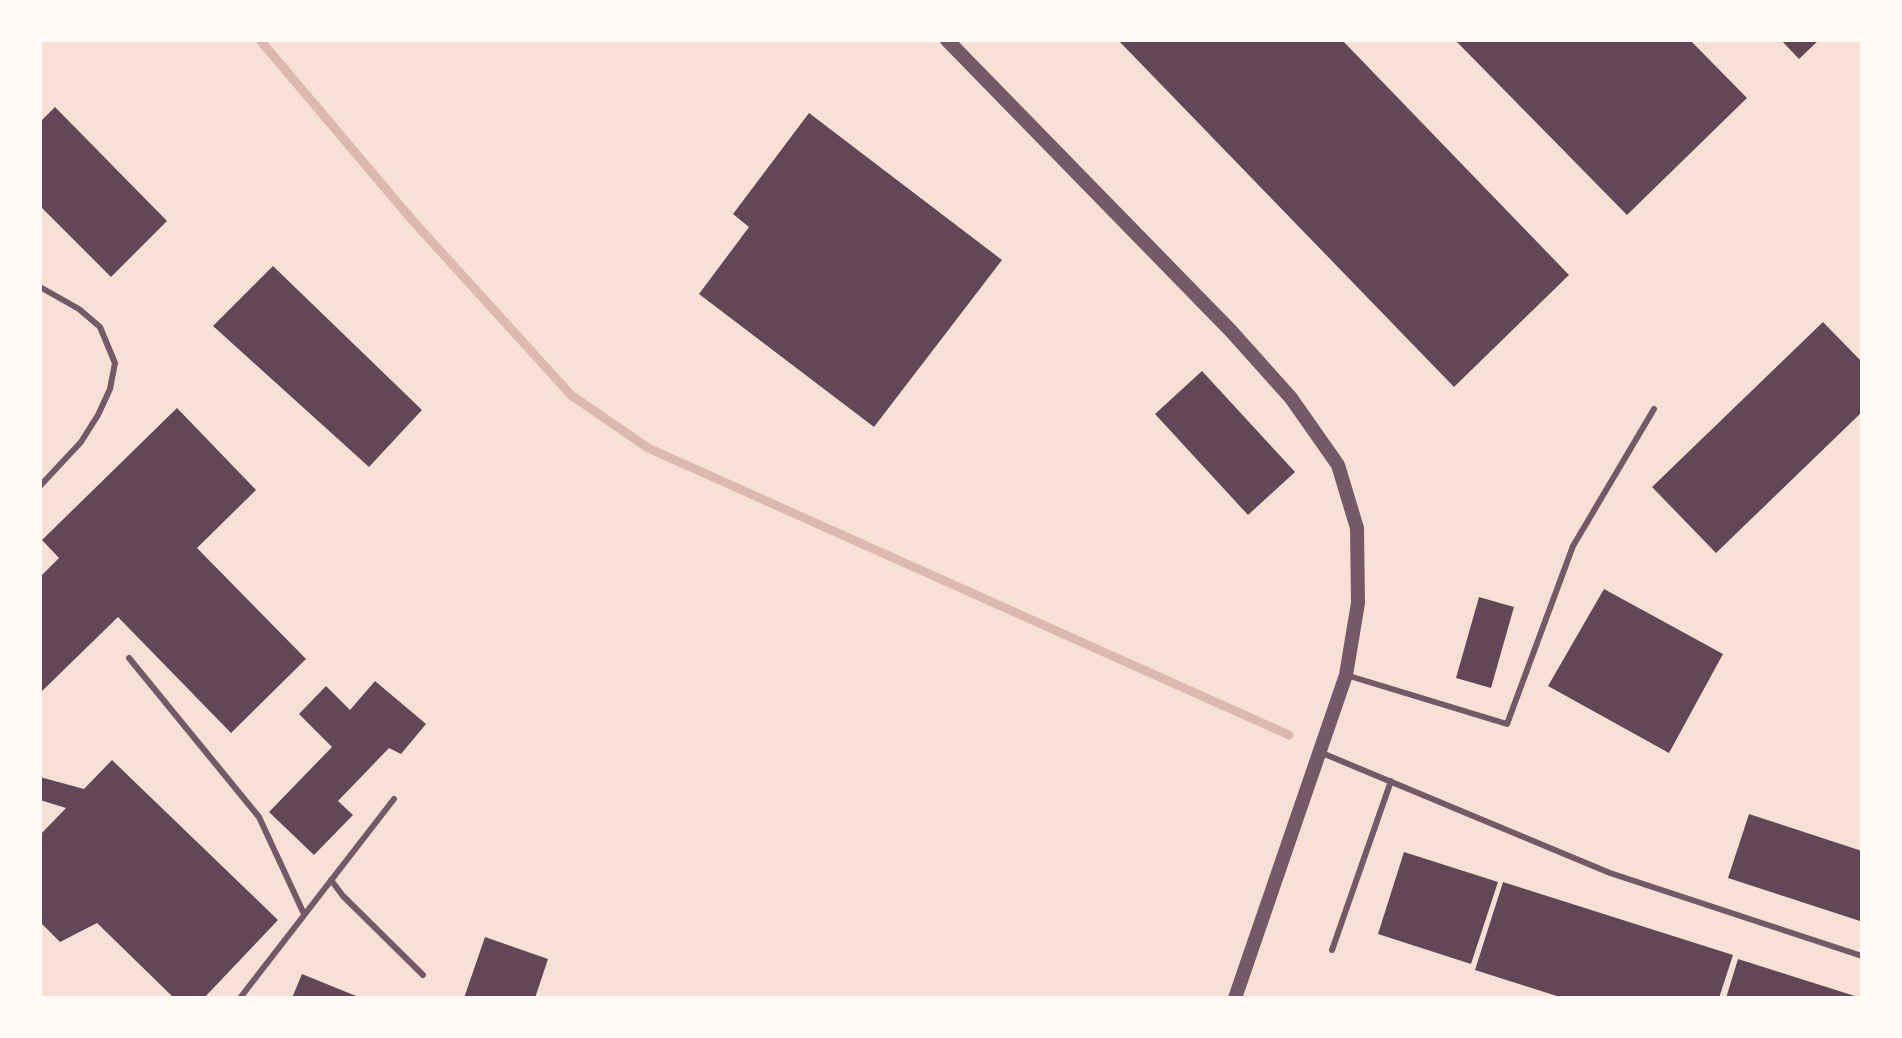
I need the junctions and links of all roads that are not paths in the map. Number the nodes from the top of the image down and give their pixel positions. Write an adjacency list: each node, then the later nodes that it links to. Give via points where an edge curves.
1 (947, 40): 6 (street, via 1231,331 1291,398 1338,465 1357,528 1358,603)
2 (40, 287): 4 (lane, via 100,327 115,363 98,415)
3 (1654, 409): 6 (lane, via 1573,546 1507,724)
4 (40, 486)
5 (129, 658): 11 (lane, via 259,817)
6 (1346, 675): 7 (street)
7 (1319, 751): 8 (lane); 16 (street)
8 (1391, 781): 12 (lane); 13 (lane, via 1610,873)
9 (394, 799): 10 (lane)
10 (331, 880): 11 (lane); 14 (lane)
11 (304, 914): 15 (lane)
12 (1332, 950)
13 (1862, 956)
14 (423, 975)
15 (240, 998)
16 (1235, 998)

